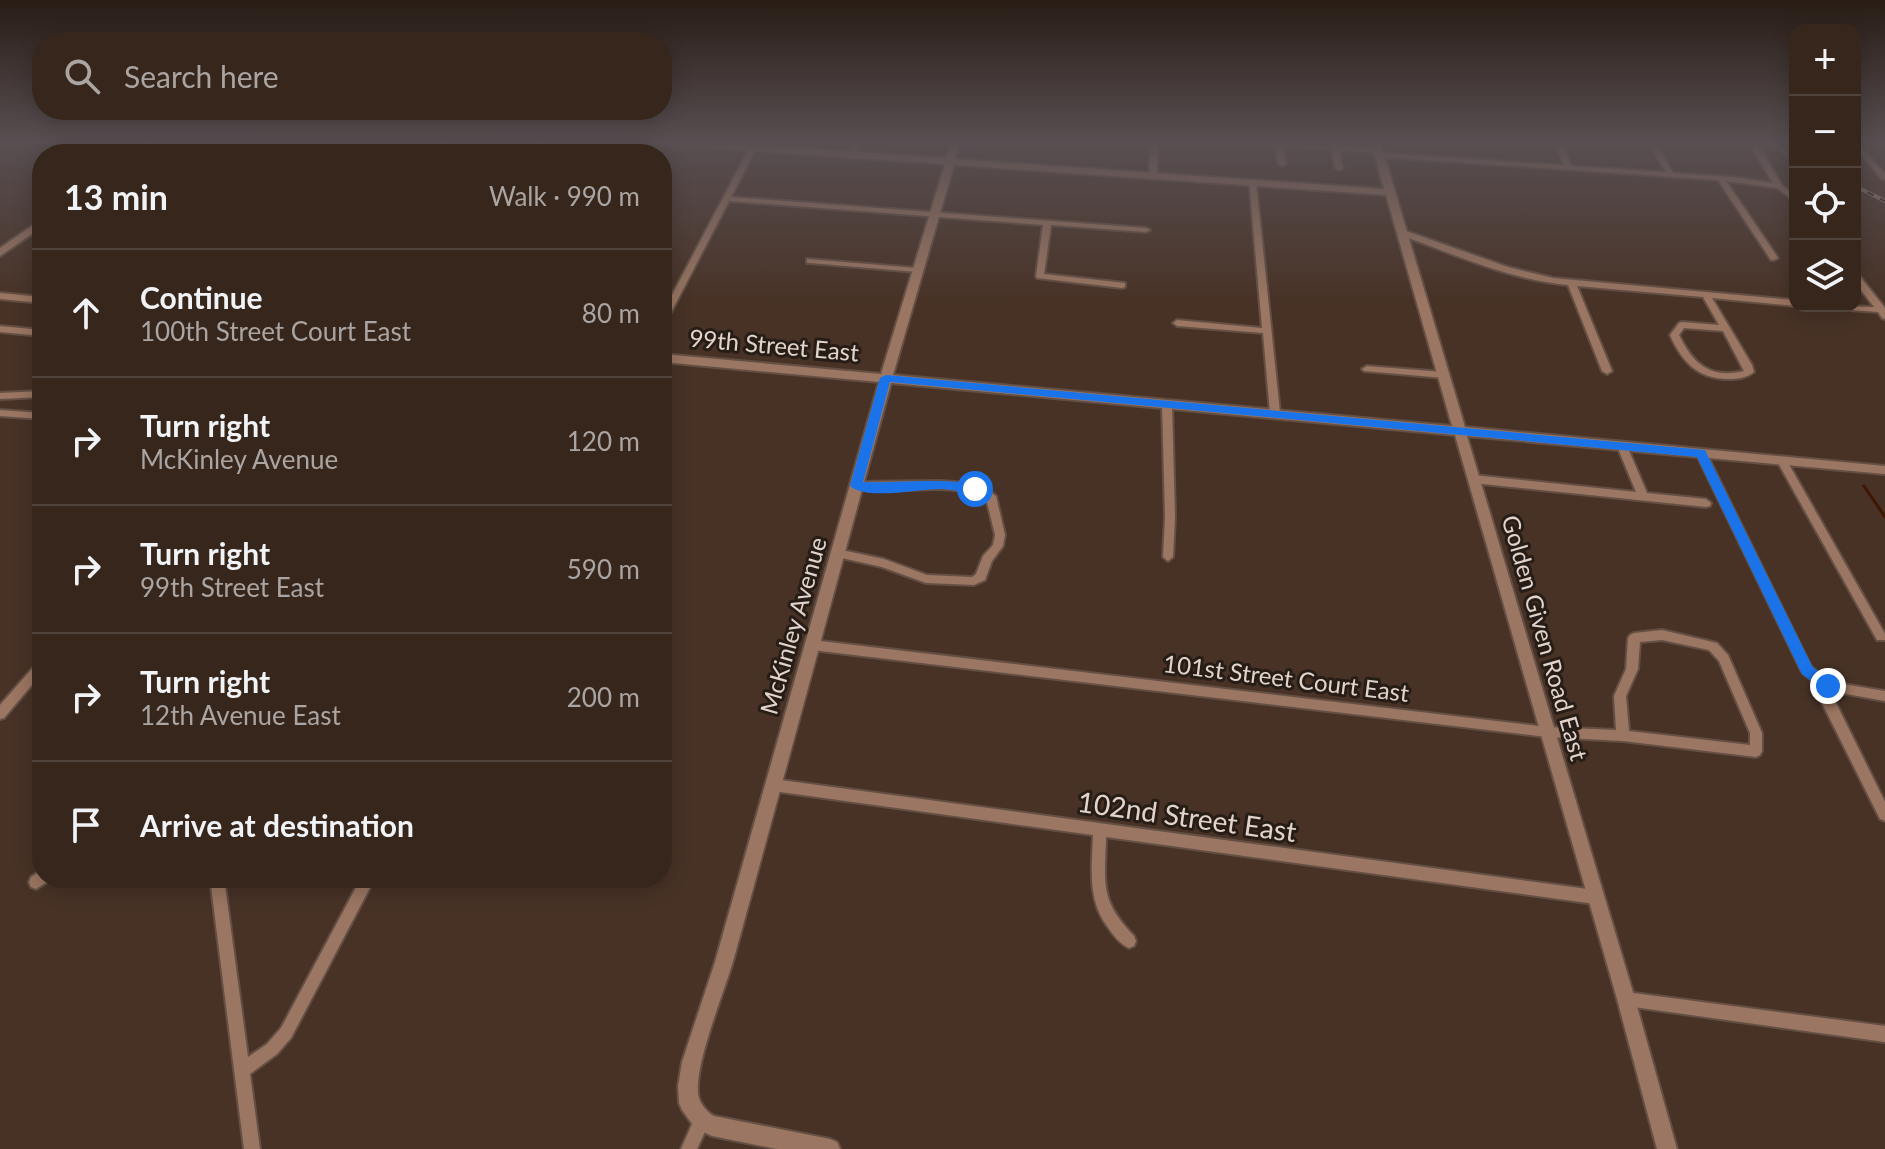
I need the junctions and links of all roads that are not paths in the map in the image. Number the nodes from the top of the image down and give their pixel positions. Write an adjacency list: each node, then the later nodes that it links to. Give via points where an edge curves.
1 (729, 195): 6 (street)
2 (940, 195): 7 (street, McKinley Avenue)
3 (1253, 195): 30 (street)
4 (1392, 195): 11 (street, Golden Given Road East)
5 (1731, 195): 13 (street)
6 (727, 199): 7 (street); 22 (street)
7 (933, 215): 8 (street); 15 (street, McKinley Avenue)
8 (1047, 225): 10 (street); 18 (street, via 1040,276)
9 (32, 229): 12 (street)
10 (1146, 230)
11 (1403, 233): 16 (street, via 1505,269); 34 (street, Golden Given Road East)
12 (0, 253)
13 (1774, 258)
14 (810, 261): 15 (street)
15 (917, 270): 35 (street, McKinley Avenue)
16 (1572, 284): 20 (street); 33 (street)
17 (1861, 284): 25 (street)
18 (1122, 285)
19 (0, 296): 21 (street)
20 (1707, 296): 23 (street); 28 (street)
21 (32, 299)
22 (672, 303)
23 (1789, 303)
24 (1861, 309): 25 (street)
25 (1883, 312)
26 (1177, 323): 30 (street)
27 (0, 326): 29 (street)
28 (1725, 328): 28 (street, via 1747,365 1746,374 1720,375 1695,368 1674,335 1680,326)
29 (32, 329)
30 (1267, 331): 40 (street)
31 (672, 359): 35 (street, 99th Street East)
32 (1367, 369): 34 (street)
33 (1607, 371)
34 (1444, 375): 42 (street, Golden Given Road East)
35 (886, 378): 38 (street, 99th Street East); 48 (street, McKinley Avenue)
36 (32, 394): 37 (street)
37 (0, 396)
38 (1167, 404): 40 (street, 99th Street East); 52 (street)
39 (0, 413): 41 (street)
40 (1275, 413): 42 (street, 99th Street East)
41 (32, 415)
42 (1460, 431): 43 (street, 99th Street East); 47 (street, Golden Given Road East)
43 (1622, 446): 44 (street, 99th Street East); 49 (street)
44 (1701, 453): 45 (street, 99th Street East); 56 (street, via 1807,670)
45 (1782, 461): 46 (street, 99th Street East); 53 (street)
46 (1885, 470)
47 (1473, 479): 49 (street); 59 (street, Golden Given Road East)
48 (856, 486): 51 (street, McKinley Avenue); 51 (street, via 975,489 991,496 998,546 974,581 926,579)
49 (1643, 496): 50 (street)
50 (1706, 503)
51 (837, 553): 54 (street, McKinley Avenue)
52 (1168, 557)
53 (1881, 637)
54 (812, 645): 59 (street, 101st Street Court East); 61 (street, McKinley Avenue)
55 (32, 677): 58 (street)
56 (1828, 686): 57 (street); 62 (street, via 1823,688 1825,697)
57 (1885, 696)
58 (0, 714)
59 (1547, 732): 60 (street, 101st Street Court East); 66 (street, Golden Given Road East)
60 (1623, 736): 60 (street, 101st Street Court East, via 1620,696 1632,669 1634,638 1662,635 1713,646 1724,658 1756,733 1756,751)
61 (773, 785): 63 (street, 102nd Street East); 71 (street, McKinley Avenue, via 689,1075 689,1103)
62 (1885, 815)
63 (1100, 830): 66 (street, 102nd Street East); 67 (street, via 1100,898 1105,917)
64 (218, 888): 70 (street)
65 (363, 888): 70 (street, via 286,1033)
66 (1595, 897): 68 (street, Golden Given Road East)
67 (1129, 941)
68 (1626, 999): 69 (street); 75 (street, Golden Given Road East)
69 (1885, 1034)
70 (241, 1071): 72 (street)
71 (702, 1121): 73 (street); 74 (street)
72 (252, 1149)
73 (689, 1149)
74 (830, 1149)
75 (1667, 1149)

